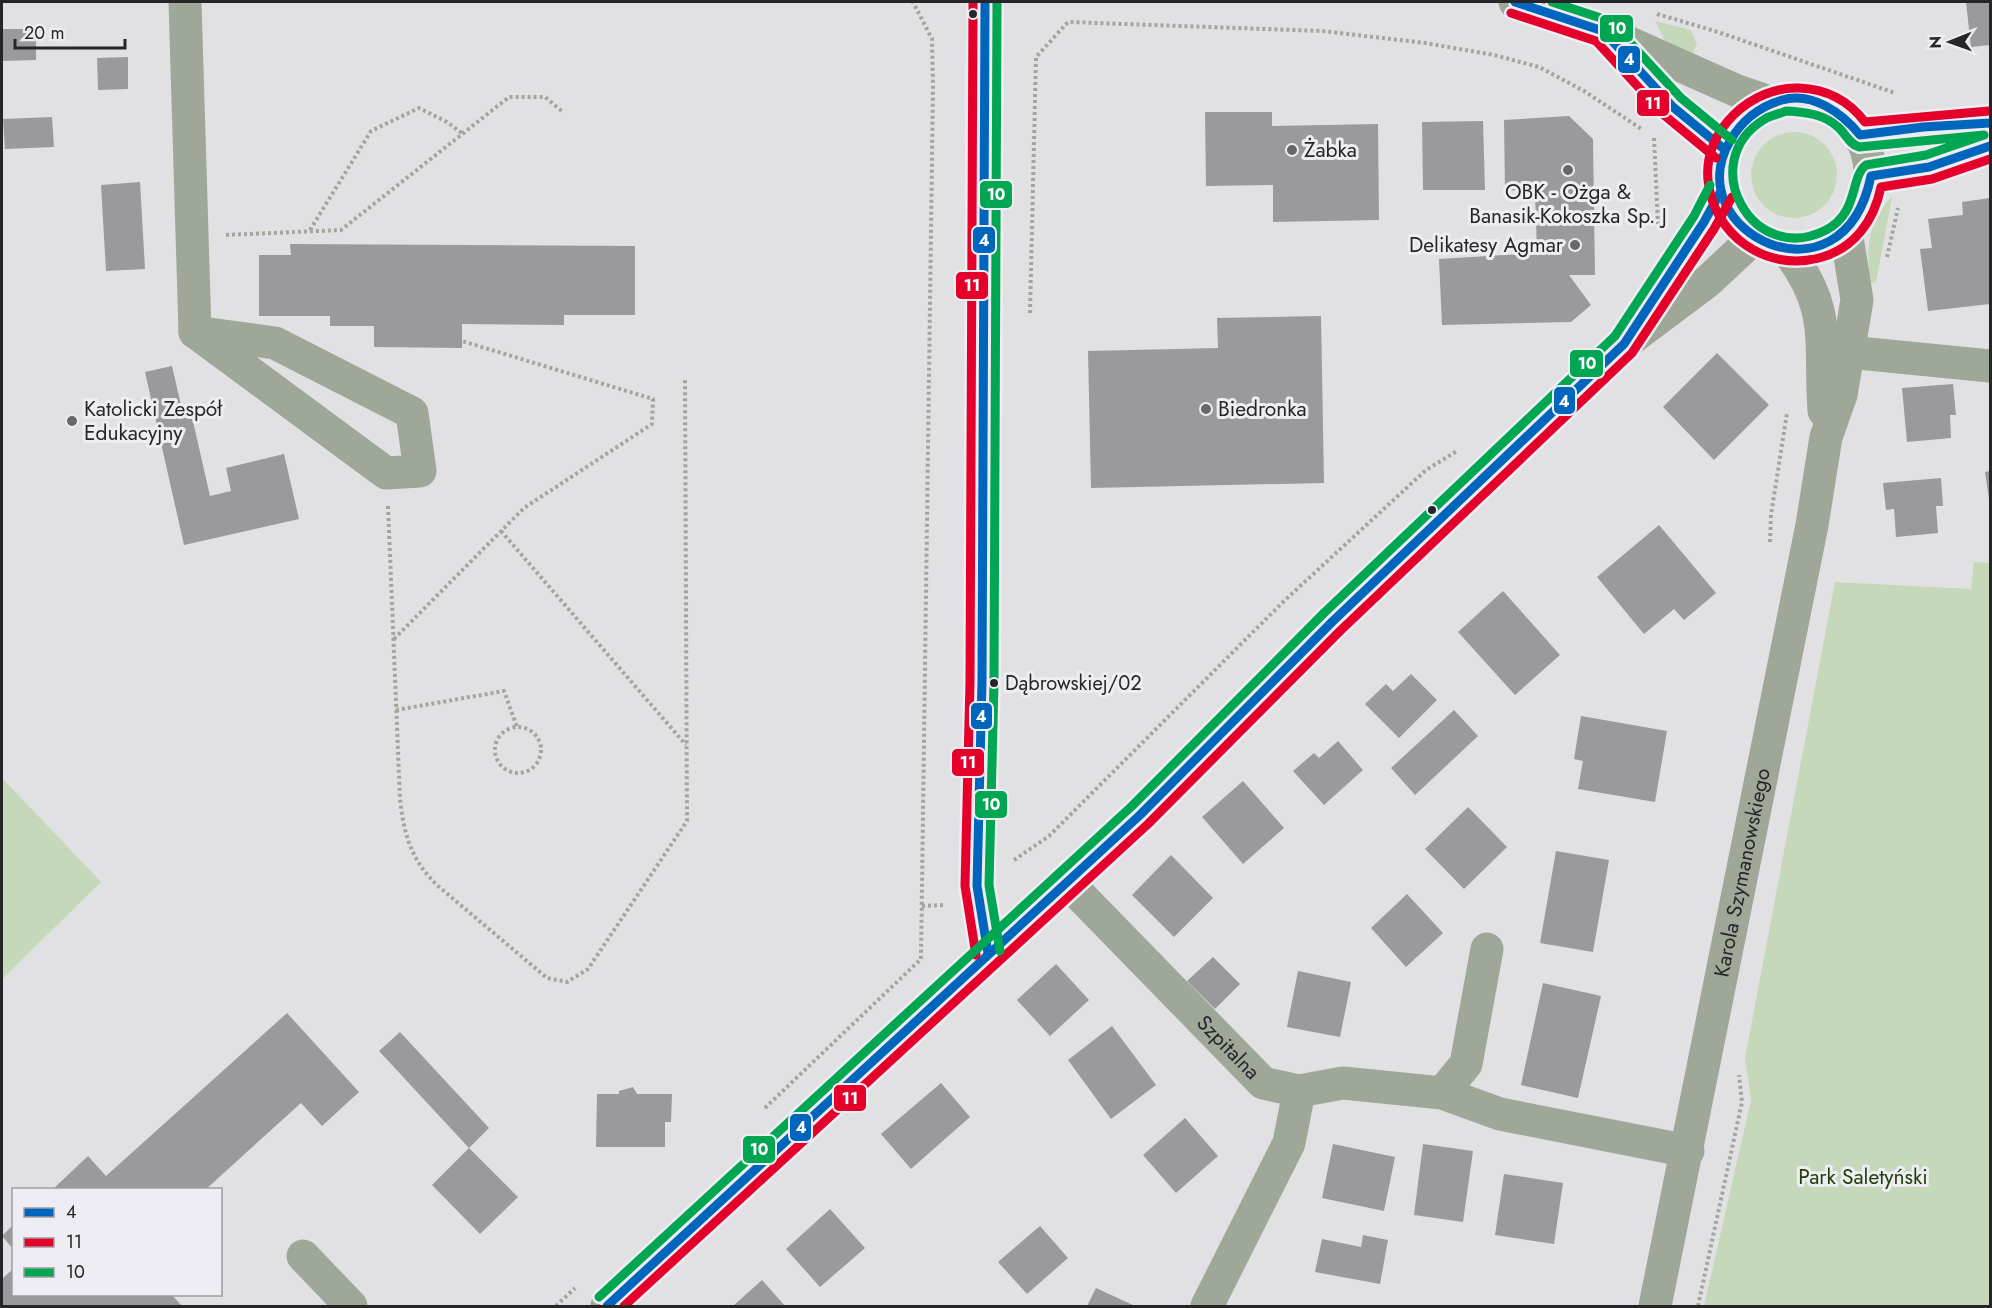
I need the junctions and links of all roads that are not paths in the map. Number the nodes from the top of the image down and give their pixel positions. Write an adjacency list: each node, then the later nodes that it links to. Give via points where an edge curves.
1 (184, 2): 15 (street)
2 (985, 2): 21 (street, via 982,682 977,886)
3 (1515, 2): 4 (street)
4 (1603, 31): 5 (street); 9 (street, via 1673,107)
5 (1770, 102): 7 (street, via 1796,98 1821,103 1844,115); 9 (street, via 1750,113 1734,129)
6 (1990, 123): 7 (street)
7 (1860, 135): 10 (street, via 1869,155)
8 (1990, 146): 10 (street, via 1929,167)
9 (1724, 149): 11 (street, via 1719,170)
10 (1871, 176): 12 (street, via 1868,196)
11 (1721, 191): 13 (street, via 1728,210); 16 (street)
12 (1846, 231): 14 (street, via 1817,246); 17 (street, Karola Szymanowskiego, via 1857,300)
13 (1754, 238): 14 (street); 16 (street, via 1708,281)
14 (1786, 249): 17 (street, Karola Szymanowskiego, via 1805,274)
15 (195, 332): 15 (street, via 386,472 420,471 412,412 275,343)
16 (1624, 344): 19 (street)
17 (1836, 351): 18 (street); 24 (street, Karola Szymanowskiego, via 1807,549)
18 (1990, 366)
19 (1067, 882): 21 (street); 22 (street, Szpitalna, via 1263,1083)
20 (1488, 949): 23 (street, via 1466,1064)
21 (988, 953): 27 (street)
22 (1299, 1091): 23 (street, Szpitalna, via 1343,1083); 28 (street, via 1289,1143)
23 (1442, 1093): 24 (street, Szpitalna, via 1500,1114)
24 (1688, 1151): 29 (street, Karola Szymanowskiego)
25 (303, 1256): 26 (street)
26 (351, 1306)
27 (607, 1306)
28 (1207, 1306)
29 (1655, 1306)

